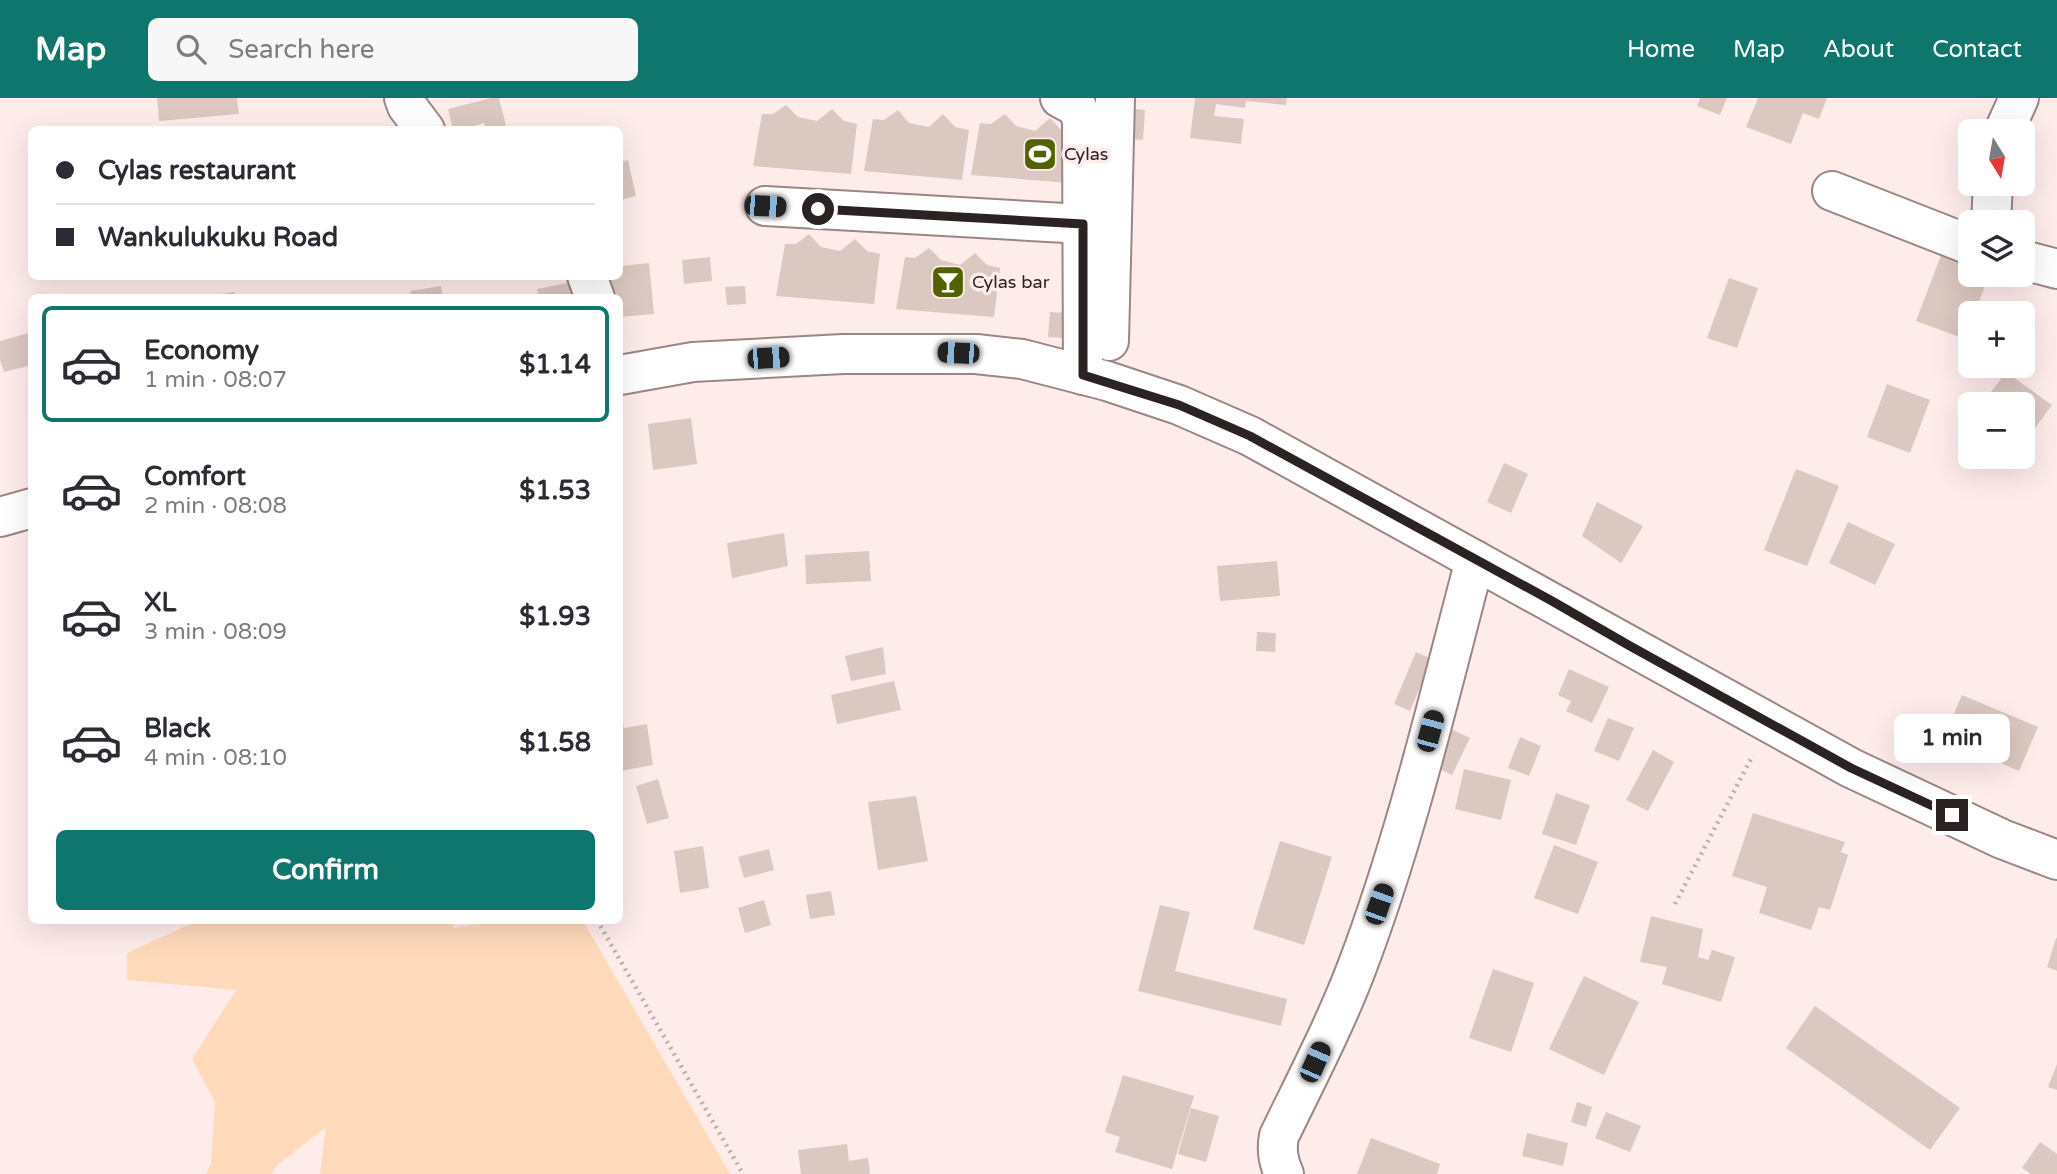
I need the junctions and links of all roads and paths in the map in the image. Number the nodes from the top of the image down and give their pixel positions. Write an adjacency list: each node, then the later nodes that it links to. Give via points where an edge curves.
1 (404, 98): 6 (main road)
2 (1060, 98): 9 (main road, via 1077,107 1082,120)
3 (1115, 98): 14 (main road)
4 (2019, 98): 5 (main road)
5 (2009, 119)
6 (422, 126)
7 (1832, 191): 10 (main road)
8 (765, 206): 9 (main road)
9 (1083, 224): 14 (main road)
10 (1958, 240)
11 (2035, 263): 12 (main road)
12 (2057, 269)
13 (623, 374): 14 (main road, via 693,362 941,353 1022,359)
14 (1095, 378): 17 (main road, via 1179,405 1250,436)
15 (28, 509): 16 (main road)
16 (0, 517)
17 (1475, 560): 18 (main road); 23 (main road, via 1387,883 1351,983 1279,1136 1278,1158)
18 (1770, 723): 19 (main road, via 1851,768); 20 (path)
19 (2057, 860)
20 (1675, 904)
21 (599, 924): 22 (path)
22 (743, 1174)
23 (1284, 1174)

